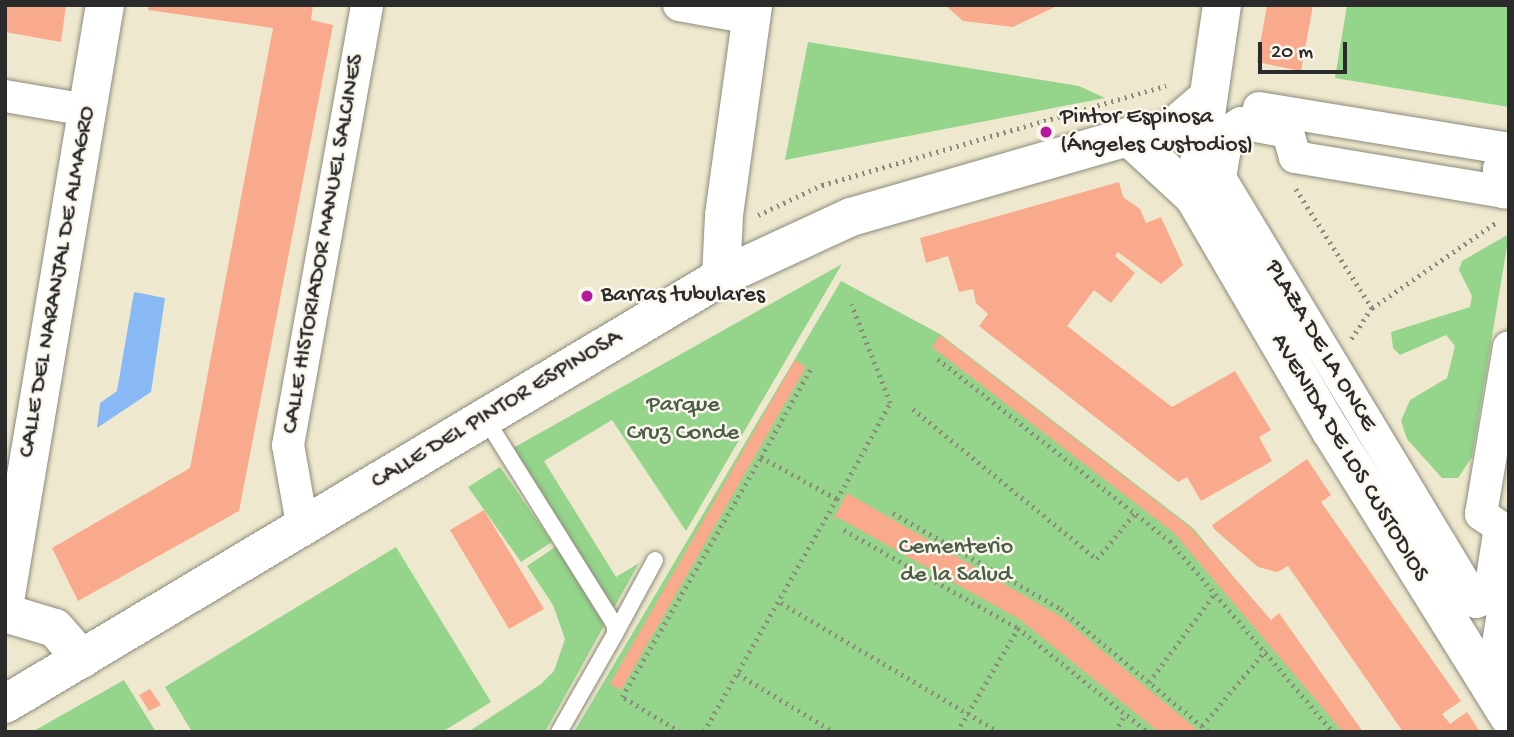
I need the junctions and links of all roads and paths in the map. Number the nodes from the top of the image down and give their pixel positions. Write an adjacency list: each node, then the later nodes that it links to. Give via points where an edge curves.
1 (105, 5): 8 (street, CALLE DEL NARANJAL DE ALMAGRO)
2 (367, 5): 28 (street, CALLE HISTORIADOR MANUEL SALCINES, via 288,445)
3 (679, 5): 5 (street)
4 (1222, 5): 7 (street)
5 (752, 11): 15 (street, via 724,215)
6 (5, 96): 8 (street)
7 (1206, 99): 9 (street, CALLE DEL PINTOR ESPINOSA, via 1170,130); 10 (street); 13 (street)
8 (87, 110): 33 (street, CALLE DEL NARANJAL DE ALMAGRO)
9 (1129, 137): 13 (street, AVENIDA DE LOS CUSTODIOS); 15 (street, CALLE DEL PINTOR ESPINOSA, via 851,217)
10 (1509, 149)
11 (1509, 170): 19 (street, PLAZA DE LA ONCE, via 1499,169 1504,192 1295,157 1288,132 1241,123 1228,131 1220,178 1476,602 1489,597 1500,527 1481,514)
12 (1292, 183): 17 (path)
13 (1194, 197): 43 (street, AVENIDA DE LOS CUSTODIOS)
14 (1509, 214): 17 (path)
15 (722, 276): 23 (street, CALLE DEL PINTOR ESPINOSA)
16 (851, 304): 25 (path, via 890,403)
17 (1372, 308): 18 (path)
18 (1346, 347)
19 (1509, 347)
20 (938, 359): 27 (path)
21 (810, 370): 24 (path)
22 (913, 409): 27 (path, via 1097,559)
23 (485, 418): 28 (street, CALLE DEL PINTOR ESPINOSA); 37 (lane, via 609,612)
24 (761, 457): 25 (path); 48 (path, via 622,697)
25 (837, 499): 34 (path)
26 (893, 513): 41 (path, via 1061,609)
27 (1135, 513): 32 (path, via 1170,541)
28 (303, 524): 39 (street, CALLE DEL PINTOR ESPINOSA)
29 (844, 530): 36 (path)
30 (655, 560): 37 (lane)
31 (1509, 578): 43 (street)
32 (1215, 593): 38 (path); 41 (path)
33 (5, 601)
34 (781, 603): 40 (path); 44 (path)
35 (5, 613): 39 (street, via 55,628)
36 (1018, 628): 44 (path); 45 (path)
37 (615, 634): 47 (lane)
38 (1266, 650): 46 (path); 56 (path)
39 (82, 659): 42 (street, CALLE DEL PINTOR ESPINOSA)
40 (738, 674): 49 (path); 50 (path)
41 (1149, 682): 46 (path)
42 (5, 704)
43 (1499, 704)
44 (969, 714): 51 (path); 52 (path)
45 (1125, 714): 53 (path); 54 (path)
46 (1202, 726): 55 (path)
47 (559, 732)
48 (680, 732)
49 (704, 732)
50 (834, 732)
51 (957, 732)
52 (999, 732)
53 (1115, 732)
54 (1148, 732)
55 (1209, 732)
56 (1333, 732)

